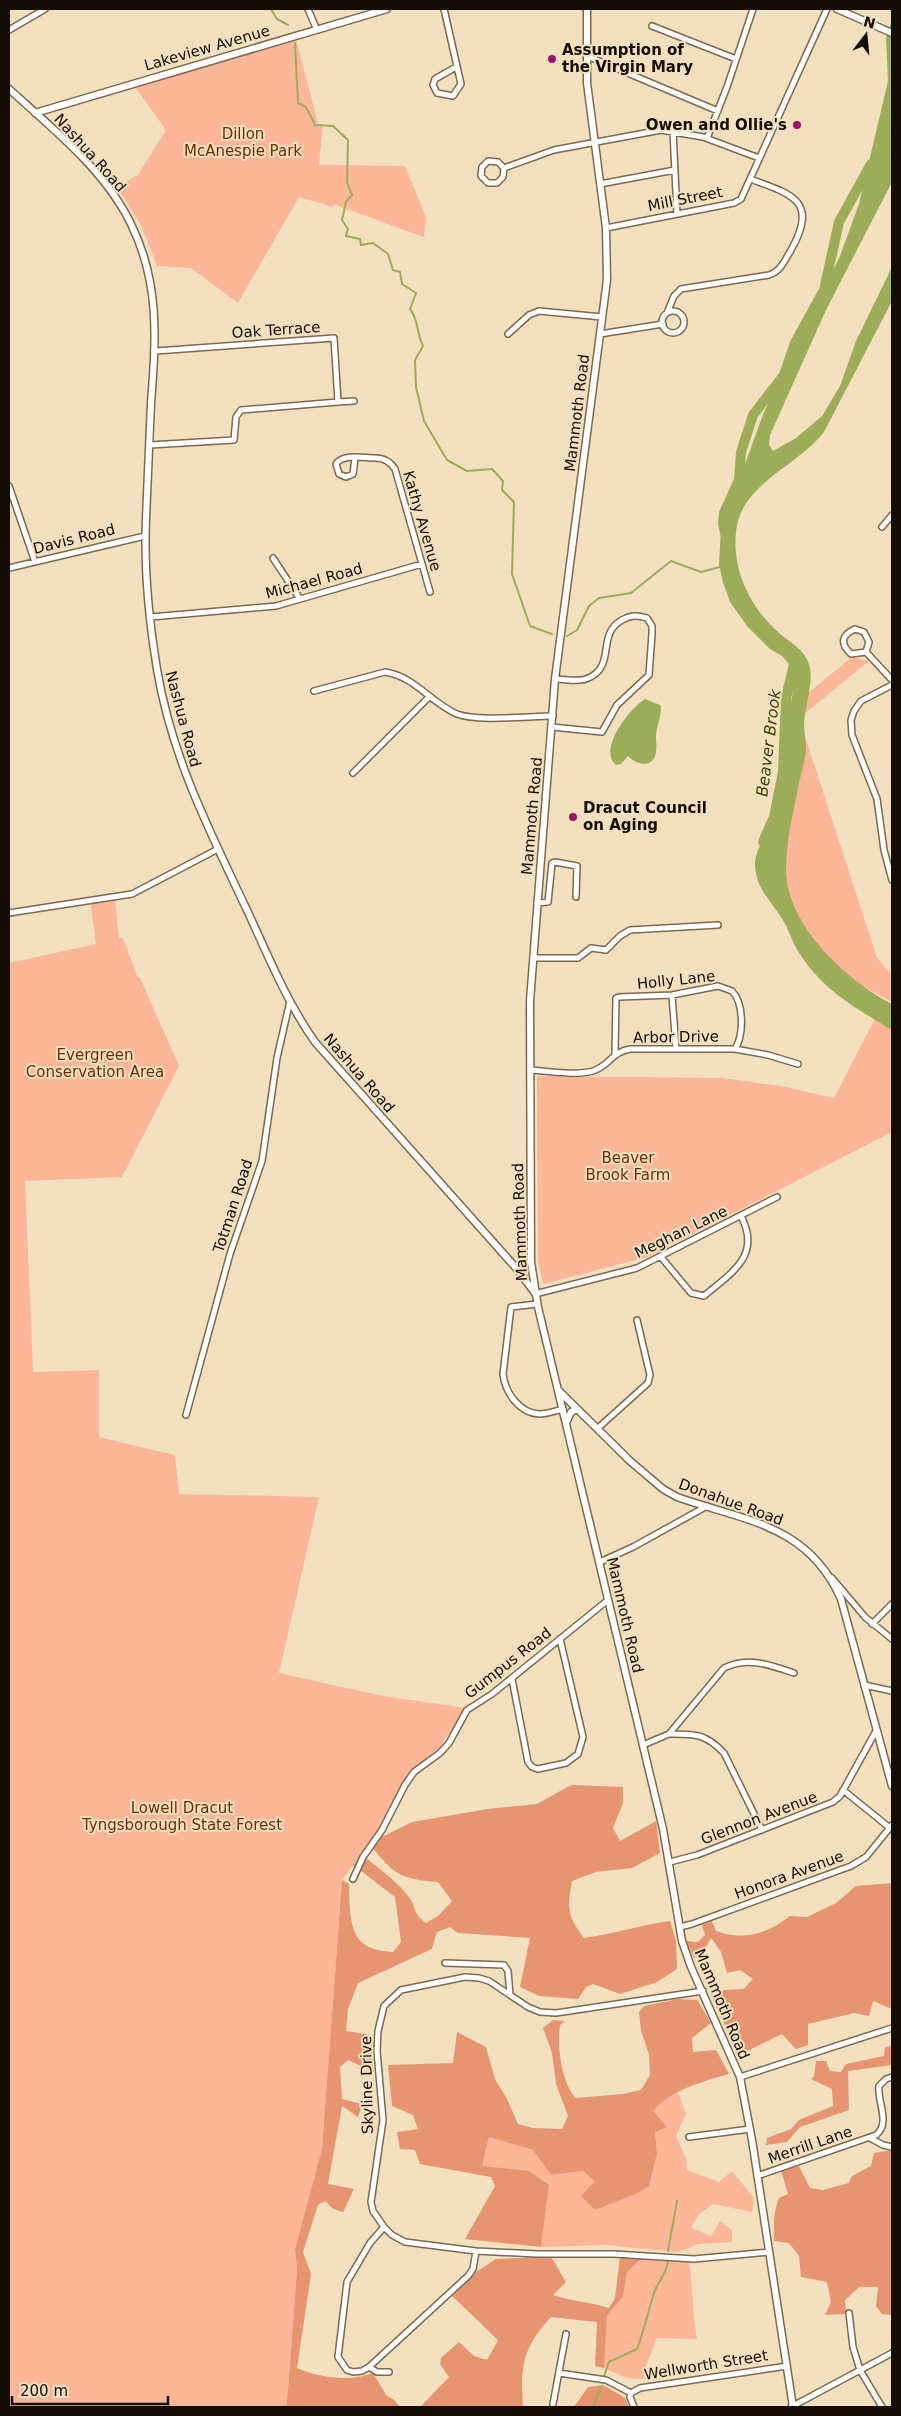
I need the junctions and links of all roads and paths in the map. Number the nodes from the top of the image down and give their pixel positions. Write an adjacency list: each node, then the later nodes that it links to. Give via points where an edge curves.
1 (45, 9): 12 (street)
2 (308, 9): 11 (street)
3 (387, 9): 9 (main road, Lakeview Avenue)
4 (444, 9): 16 (street)
5 (587, 9): 14 (main road, Mammoth Road)
6 (753, 9): 15 (street)
7 (827, 9): 23 (street, Mill Street)
8 (837, 9): 13 (main road)
9 (374, 10): 11 (main road, Lakeview Avenue)
10 (652, 26): 15 (street)
11 (316, 28): 19 (main road, Lakeview Avenue)
12 (9, 30)
13 (892, 33)
14 (587, 56): 18 (street); 22 (main road, Mammoth Road)
15 (736, 59): 18 (street)
16 (456, 67): 16 (street, via 459,90 453,96 438,93 434,85 436,79)
17 (9, 89): 19 (main road, Nashua Road)
18 (718, 111): 21 (street)
19 (35, 113): 35 (main road, Nashua Road, via 105,185 130,223 153,294)
20 (673, 131): 21 (street); 22 (street, via 656,131); 25 (street)
21 (707, 138): 23 (street)
22 (594, 143): 24 (street, via 551,151); 27 (main road, Mammoth Road)
23 (759, 158): 26 (street, Mill Street)
24 (504, 168): 24 (street, via 496,161 488,161 482,167 481,176 488,183 497,183 503,177)
25 (675, 170): 27 (street); 28 (street)
26 (750, 180): 28 (street, Mill Street, via 741,199 734,203); 30 (street, via 790,196 803,213 801,231 779,269 769,275 681,289 674,296)
27 (600, 184): 29 (main road, Mammoth Road)
28 (677, 214): 29 (street, Mill Street)
29 (606, 228): 31 (main road, Mammoth Road, via 607,280)
30 (667, 313): 32 (street); 32 (street, via 680,313 684,325 673,332 667,331)
31 (602, 317): 33 (street, via 538,311); 34 (main road, Mammoth Road)
32 (663, 324): 34 (street)
33 (508, 334)
34 (600, 334): 52 (main road, Mammoth Road)
35 (156, 351): 37 (street, Oak Terrace, via 334,338); 38 (main road, Nashua Road)
36 (354, 401): 37 (street)
37 (338, 402): 38 (street, via 242,410 235,419 234,440)
38 (150, 445): 43 (main road, Nashua Road)
39 (355, 458): 39 (street, Kathy Avenue, via 338,461 336,468 339,474 346,477 353,474); 46 (street, Kathy Avenue, via 382,458 395,469)
40 (9, 486): 45 (street)
41 (892, 515): 42 (street)
42 (882, 527)
43 (145, 536): 45 (street, Davis Road); 50 (main road, Nashua Road)
44 (273, 558): 49 (street)
45 (35, 562): 47 (street, Davis Road)
46 (422, 564): 48 (street, Kathy Avenue); 49 (street, Michael Road)
47 (9, 568)
48 (430, 592)
49 (300, 599): 50 (street, Michael Road, via 270,606)
50 (151, 617): 60 (main road, Nashua Road, via 157,669 174,741 192,795)
51 (866, 652): 51 (street, via 851,654 843,640 846,633 854,629 864,632 869,642); 53 (street)
52 (556, 679): 57 (main road, Mammoth Road); 58 (street, via 585,680 598,672 605,662 609,630 623,619 634,614 647,618 652,626 649,675 617,705 602,732)
53 (892, 680)
54 (892, 685): 61 (street, via 861,701 850,720 852,735 877,799)
55 (314, 691): 56 (street, via 386,672 412,682)
56 (429, 697): 57 (street, via 459,715); 59 (street)
57 (553, 716): 58 (main road, Mammoth Road)
58 (552, 727): 63 (main road, Mammoth Road)
59 (353, 773)
60 (218, 849): 64 (street, via 132,894); 68 (main road, Nashua Road)
61 (892, 880)
62 (576, 897): 63 (street, via 577,866 555,862 552,863 548,902)
63 (538, 903): 66 (main road, Mammoth Road)
64 (9, 913)
65 (718, 925): 66 (street, via 630,930 606,950 591,948 578,958)
66 (533, 958): 73 (main road, Mammoth Road)
67 (672, 995): 69 (street); 70 (street, Holly Lane, via 718,986 732,991 739,1003 741,1027); 71 (street, Holly Lane, via 616,998)
68 (290, 1001): 77 (main road, Nashua Road, via 334,1066 517,1269); 83 (street, Totman Road, via 277,1058 262,1161 230,1254)
69 (676, 1049): 70 (street, Arbor Drive); 71 (street, Arbor Drive, via 630,1049)
70 (735, 1049): 72 (street, Arbor Drive)
71 (615, 1054): 73 (street, Arbor Drive, via 593,1071)
72 (798, 1064)
73 (530, 1070): 77 (main road, Mammoth Road, via 531,1262)
74 (777, 1197): 75 (street, Meghan Lane)
75 (741, 1216): 76 (street, Meghan Lane); 76 (street, via 748,1232 746,1255 741,1265 704,1296 691,1293)
76 (660, 1257): 77 (street, Meghan Lane, via 637,1268)
77 (535, 1294): 78 (main road, Mammoth Road)
78 (538, 1304): 80 (main road, Mammoth Road); 82 (street, via 511,1307 504,1384 514,1402 526,1409 538,1414)
79 (637, 1320): 85 (street, via 650,1375 648,1383)
80 (558, 1390): 81 (main road, Donahue Road); 82 (main road, Mammoth Road)
81 (578, 1409): 84 (main road, via 571,1412); 85 (main road, Donahue Road)
82 (563, 1410): 84 (main road, Mammoth Road)
83 (186, 1415)
84 (566, 1423): 87 (main road, Mammoth Road)
85 (598, 1428): 86 (main road, Donahue Road, via 663,1489)
86 (707, 1506): 87 (street); 88 (main road, Donahue Road, via 754,1521 789,1537 816,1559)
87 (600, 1562): 89 (main road, Mammoth Road)
88 (832, 1578): 91 (street); 96 (main road, Donahue Road, via 841,1599)
89 (608, 1600): 92 (street, Gumpus Road); 100 (main road, Mammoth Road)
90 (892, 1604): 91 (street)
91 (872, 1624): 93 (street)
92 (560, 1639): 95 (street, Gumpus Road); 95 (street, via 583,1737 578,1754 566,1763 538,1769 532,1767 528,1762)
93 (892, 1639)
94 (794, 1673): 99 (street, via 752,1661 729,1665)
95 (512, 1679): 106 (street, Gumpus Road, via 467,1710 449,1743 414,1772)
96 (864, 1685): 97 (street); 98 (main road, Donahue Road)
97 (892, 1691)
98 (876, 1730): 101 (main road, Donahue Road); 102 (street, Glennon Avenue)
99 (669, 1734): 100 (street); 104 (street, via 695,1734 715,1743 724,1753)
100 (643, 1745): 105 (main road, Mammoth Road)
101 (892, 1786)
102 (843, 1790): 103 (street); 104 (street, Glennon Avenue, via 824,1807)
103 (891, 1826): 107 (street, Honora Avenue, via 866,1857 851,1866)
104 (762, 1830): 105 (street, Glennon Avenue)
105 (670, 1862): 107 (main road, Mammoth Road)
106 (352, 1879)
107 (680, 1927): 109 (main road, Mammoth Road, via 687,1957)
108 (445, 1963): 110 (street, via 504,1965 508,1971)
109 (703, 1992): 110 (street, Skyline Drive, via 556,2013 534,2010); 112 (main road, Mammoth Road)
110 (510, 1995): 119 (street, Skyline Drive, via 479,1978 465,1977 401,1990 384,2006 377,2051 383,2120 371,2202)
111 (892, 2028): 112 (street)
112 (740, 2077): 114 (main road, Mammoth Road)
113 (892, 2078): 116 (street, Merrill Lane, via 880,2086 883,2126)
114 (750, 2129): 115 (street); 118 (main road, Mammoth Road)
115 (689, 2137)
116 (870, 2138): 117 (street, Merrill Lane); 118 (street, Merrill Lane)
117 (892, 2147)
118 (757, 2176): 121 (main road, Mammoth Road)
119 (384, 2228): 120 (street, Skyline Drive, via 405,2242); 126 (street, via 370,2243 348,2282 338,2356 346,2370 362,2371)
120 (476, 2251): 121 (street, Skyline Drive, via 694,2259); 126 (street, via 473,2269 468,2276)
121 (769, 2252): 125 (main road, Mammoth Road)
122 (849, 2313): 127 (street, via 853,2347)
123 (566, 2334): 129 (street)
124 (892, 2353): 127 (street)
125 (787, 2366): 130 (street, Wellworth Street, via 640,2388); 133 (main road, Mammoth Road)
126 (370, 2367): 128 (street, via 377,2372)
127 (860, 2370): 133 (street); 134 (street)
128 (388, 2372)
129 (559, 2372): 130 (street, via 606,2380); 131 (street)
130 (630, 2394): 132 (street)
131 (553, 2404)
132 (634, 2407)
133 (792, 2407)
134 (882, 2407)

